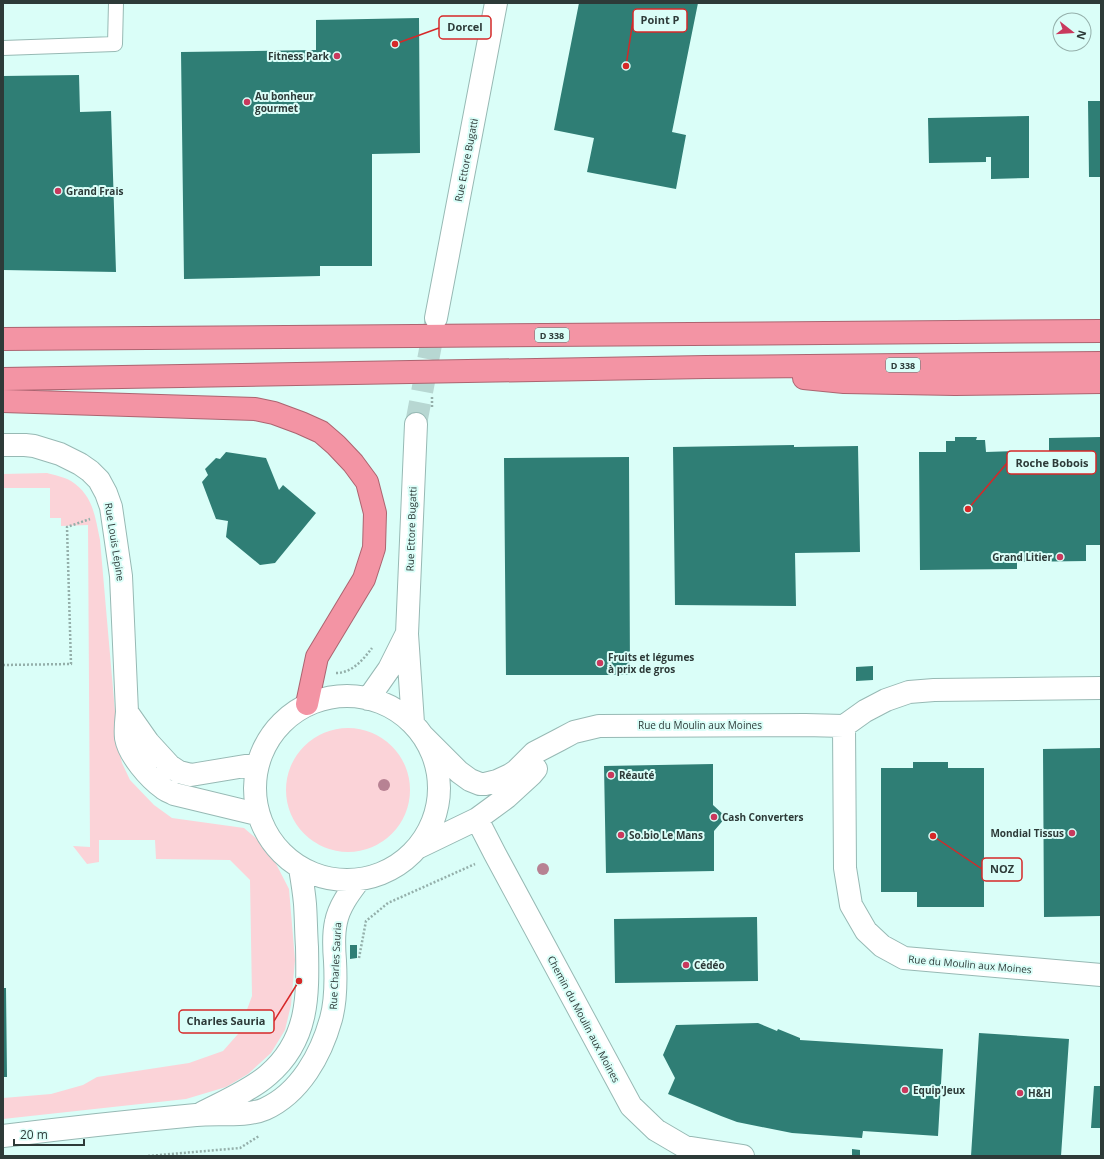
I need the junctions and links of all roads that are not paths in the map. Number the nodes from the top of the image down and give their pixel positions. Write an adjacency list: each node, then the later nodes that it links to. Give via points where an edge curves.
1 (116, 3): 3 (lane, via 115,44)
2 (496, 3): 4 (street, Rue Ettore Bugatti)
3 (3, 48)
4 (436, 318)
5 (1101, 330): 6 (highway, D 338)
6 (3, 339)
7 (1101, 363): 8 (highway, D 338)
8 (706, 367): 9 (highway, D 338); 10 (highway, via 844,382)
9 (3, 379)
10 (1101, 382)
11 (3, 401): 17 (highway, via 255,409 301,423 321,432 336,444 353,462 366,482 375,513 374,548 364,579 317,657)
12 (416, 424): 14 (street, Rue Ettore Bugatti)
13 (3, 445): 18 (street, Rue Louis Lépine, via 25,445 60,454 90,472 106,493 112,511 121,576)
14 (407, 634): 16 (street, Rue Ettore Bugatti, via 389,669); 20 (street, Rue Ettore Bugatti)
15 (1101, 688): 19 (street, via 909,692 865,711)
16 (368, 699): 17 (street, Rue du Moulin aux Moines, via 355,696 330,697); 20 (street, Rue du Moulin aux Moines, via 400,712)
17 (307, 704): 22 (street, Rue du Moulin aux Moines, via 285,719 268,739)
18 (127, 712): 22 (street, via 148,742 179,772 191,775); 23 (street, Rue Louis Lépine, via 126,733 130,750 145,772 163,788 186,798)
19 (844, 726): 21 (street, Rue du Moulin aux Moines, via 599,726 574,732); 28 (street, Rue du Moulin aux Moines, via 845,868 850,905 871,936 882,946 904,958)
20 (418, 729): 21 (street, Rue du Moulin aux Moines, via 459,772 480,784 497,781 510,775 534,753); 25 (street, via 436,762 439,792 434,821)
21 (559, 740): 24 (street, Rue du Moulin aux Moines, via 531,775)
22 (257, 764): 23 (street, Rue du Moulin aux Moines, via 254,789)
23 (257, 814): 26 (street, Rue du Moulin aux Moines, via 270,842)
24 (477, 819): 25 (street, Rue du Moulin aux Moines); 31 (street, Chemin du Moulin aux Moines, via 631,1106 656,1130 685,1147)
25 (419, 846): 27 (street, Rue du Moulin aux Moines, via 399,865 374,877)
26 (300, 868): 27 (street, Rue du Moulin aux Moines, via 321,878 348,882); 29 (street, Rue Charles Sauria, via 305,905 308,976 305,1013 300,1029 286,1055 269,1074 258,1083)
27 (359, 880): 29 (street, Rue Charles Sauria, via 348,894 336,922 332,1017 315,1059 305,1074 277,1102 264,1109 251,1113)
28 (1101, 975)
29 (198, 1115): 30 (street, Rue Charles Sauria)
30 (3, 1136)
31 (743, 1156)

